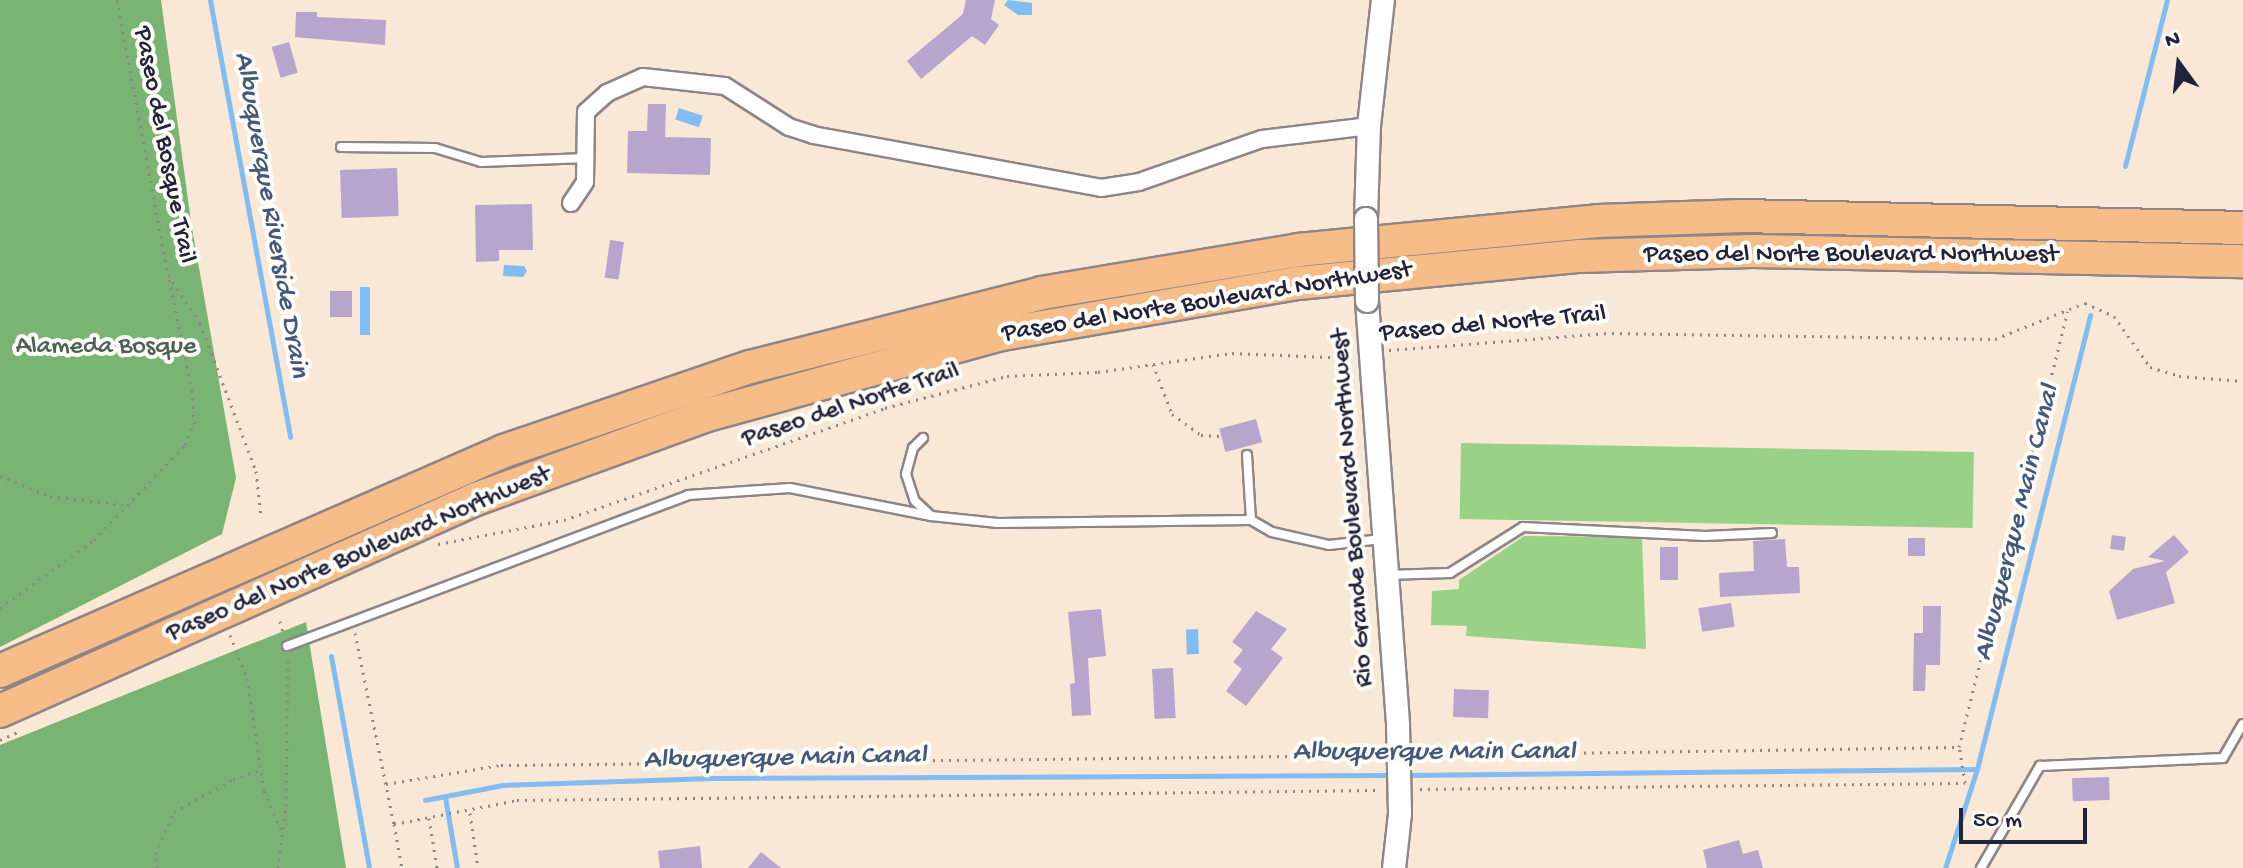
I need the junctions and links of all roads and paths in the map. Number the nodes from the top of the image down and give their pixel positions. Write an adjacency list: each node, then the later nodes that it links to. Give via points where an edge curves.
1 (117, 0): 9 (path, Paseo del Bosque Trail)
2 (1383, 0): 3 (street, Rio Grande Boulevard Northwest)
3 (1369, 126): 5 (street, via 1262,139 1139,182 1101,188 813,135 789,127 725,86 643,77 607,93 586,112); 11 (street, Rio Grande Boulevard Northwest, bridge)
4 (341, 147): 5 (lane, via 435,148 481,162)
5 (589, 158): 6 (street, via 585,182)
6 (571, 203)
7 (2243, 228): 35 (highway, Paseo del Norte Boulevard Northwest, via 1742,216 1598,221 1298,250 1042,293 750,367 504,451)
8 (2243, 261): 36 (highway, Paseo del Norte Boulevard Northwest, via 1752,251 1580,256 1298,283 1002,334 707,415 476,499)
9 (168, 275): 18 (path, via 194,424 185,445); 20 (path, Paseo del Bosque Trail, via 200,323 256,471)
10 (2069, 309): 11 (path, Paseo del Norte Trail, via 1995,339 1612,333); 13 (path, Paseo del Norte Trail, via 2085,303 2114,316 2150,367 2179,376); 38 (path)
11 (1368, 353): 12 (path, Paseo del Norte Trail, via 1320,360 1232,353); 23 (street, Rio Grande Boulevard Northwest)
12 (1153, 364): 14 (path, via 1172,414 1201,435); 24 (path, Paseo del Norte Trail, via 1007,376 943,391 564,520)
13 (2243, 381)
14 (1221, 436)
15 (923, 438): 19 (lane, via 913,448 906,474 915,501)
16 (1247, 455): 21 (lane)
17 (0, 476): 18 (path, via 50,496)
18 (126, 505): 26 (path, via 94,540)
19 (931, 516): 21 (lane, via 998,523); 30 (lane, via 790,488 688,495)
20 (261, 517)
21 (1251, 520): 23 (lane, via 1272,532 1329,545)
22 (1772, 533): 25 (lane, via 1705,536 1523,527 1450,573)
23 (1383, 539): 25 (street, Rio Grande Boulevard Northwest)
24 (429, 547)
25 (1386, 575): 40 (street, Rio Grande Boulevard Northwest)
26 (0, 608)
27 (286, 610): 28 (path)
28 (272, 616)
29 (280, 621): 34 (path)
30 (353, 621): 34 (lane); 41 (path)
31 (244, 629): 32 (path)
32 (230, 635): 33 (path); 39 (path, via 247,678)
33 (216, 641)
34 (287, 646): 45 (path)
35 (0, 671)
36 (0, 711)
37 (2243, 724): 52 (lane, via 2223,758 2040,766)
38 (1959, 747): 40 (path); 40 (path, via 1965,783 1956,786)
39 (261, 770): 45 (path, via 269,809); 46 (path, via 233,779 174,812 155,854)
40 (1399, 773): 41 (path, via 501,765); 42 (path, via 517,800); 51 (street, Rio Grande Boulevard Northwest)
41 (386, 784): 44 (path)
42 (470, 813): 43 (path); 50 (path)
43 (429, 818): 44 (path); 49 (path)
44 (394, 824): 48 (path)
45 (283, 834): 47 (path)
46 (157, 868)
47 (278, 868)
48 (402, 868)
49 (437, 868)
50 (478, 868)
51 (1394, 868)
52 (1981, 868)

